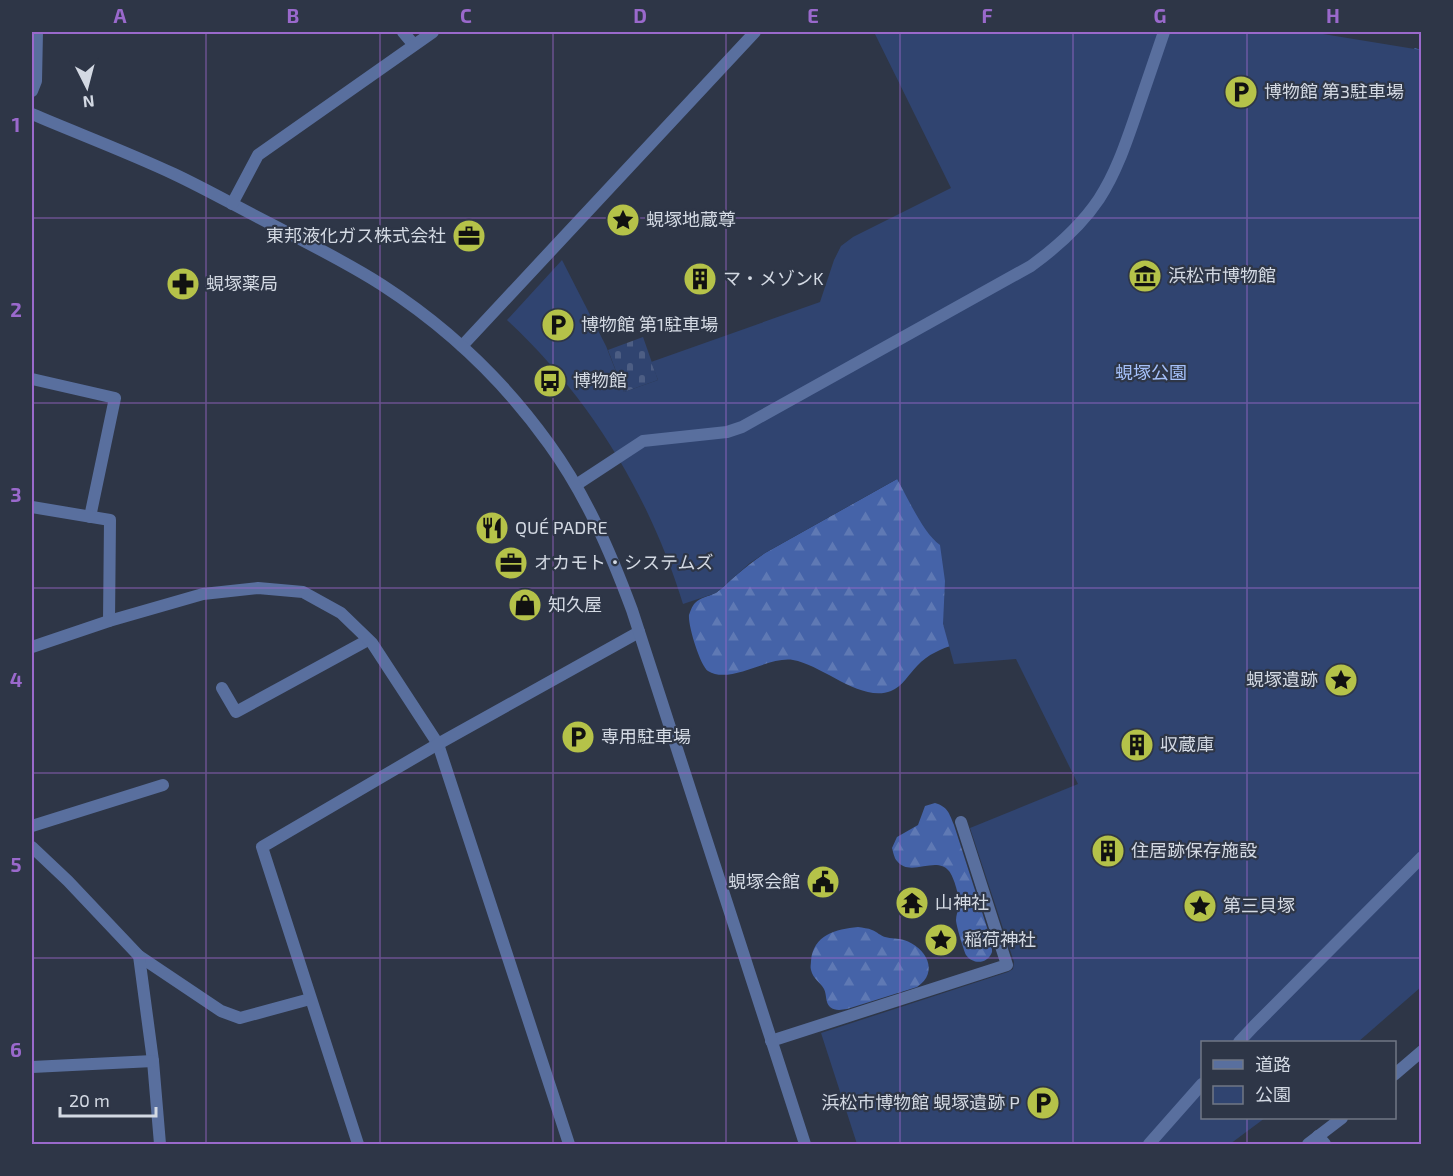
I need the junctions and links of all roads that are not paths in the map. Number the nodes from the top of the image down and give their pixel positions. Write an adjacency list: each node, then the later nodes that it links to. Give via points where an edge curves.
1 (37, 32): 7 (street, via 36,81)
2 (403, 32): 6 (street)
3 (433, 32): 6 (street)
4 (755, 32): 10 (street)
5 (1164, 32): 12 (street, via 1111,177 1085,218 1050,251 742,427 643,441)
6 (414, 45): 9 (street, via 258,156)
7 (32, 91)
8 (32, 114): 9 (street, via 175,174)
9 (232, 204): 10 (street, via 382,285)
10 (462, 346): 12 (street, via 521,407)
11 (32, 379): 14 (street, via 115,398)
12 (576, 485): 16 (street, via 616,566)
13 (32, 507): 14 (street)
14 (90, 517): 15 (street, via 110,520)
15 (109, 621): 17 (street, via 203,594 258,588 303,592 341,613); 18 (street)
16 (639, 632): 20 (street); 28 (street)
17 (368, 640): 19 (street, via 236,712); 20 (street)
18 (32, 647)
19 (222, 688)
20 (438, 744): 27 (street, via 262,847); 39 (street)
21 (163, 785): 23 (street)
22 (961, 822): 28 (street, via 1007,965)
23 (32, 826)
24 (32, 847): 26 (street)
25 (1422, 856): 29 (street)
26 (139, 956): 27 (street, via 221,1011 240,1018); 31 (street)
27 (310, 999): 38 (street)
28 (771, 1041): 40 (street)
29 (1240, 1041)
30 (1422, 1052): 33 (street)
31 (153, 1060): 32 (street); 37 (street)
32 (32, 1067)
33 (1396, 1074)
34 (1201, 1086): 41 (street)
35 (1341, 1119): 36 (street)
36 (1322, 1140): 42 (street)
37 (160, 1144)
38 (358, 1144)
39 (569, 1144)
40 (805, 1144)
41 (1149, 1144)
42 (1308, 1144)

